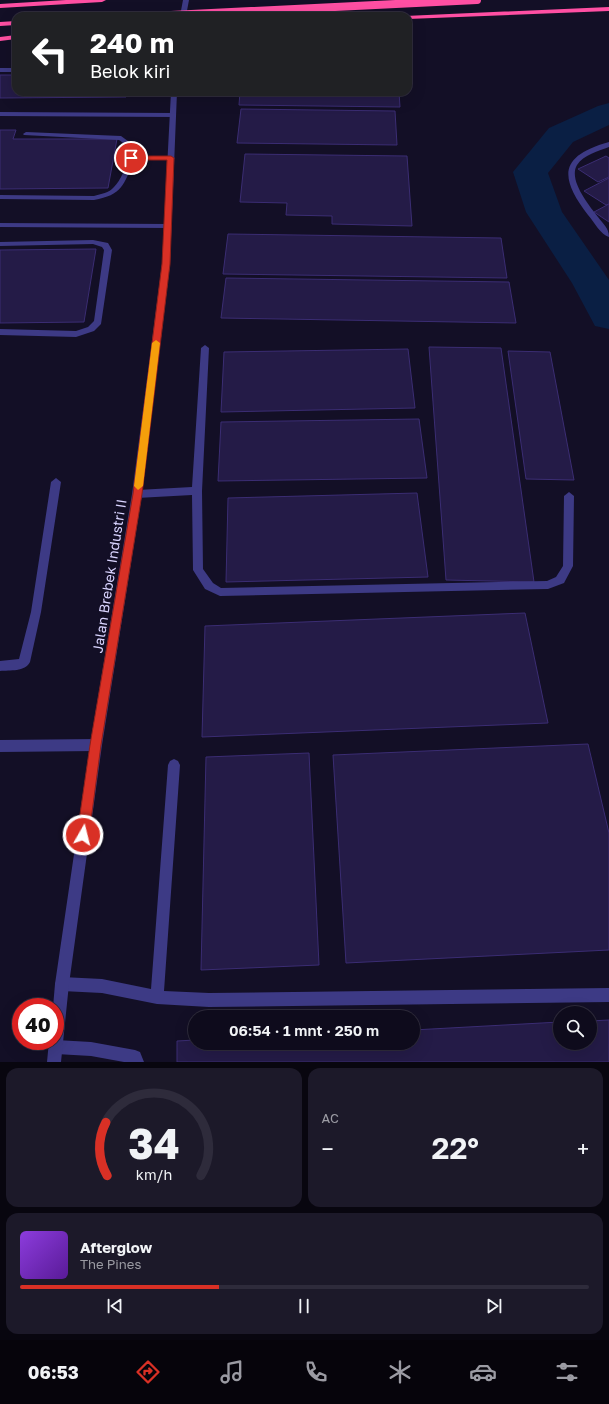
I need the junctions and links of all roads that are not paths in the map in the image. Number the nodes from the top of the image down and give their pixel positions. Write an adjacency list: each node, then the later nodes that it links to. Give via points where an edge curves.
1 (102, 0): 4 (highway)
2 (186, 0): 6 (street)
3 (477, 0): 7 (highway, bridge)
4 (0, 6)
5 (609, 9): 8 (highway)
6 (184, 12)
7 (232, 12)
8 (412, 17)
9 (0, 24): 10 (highway)
10 (12, 24)
11 (12, 38): 12 (highway)
12 (0, 39)
13 (0, 70): 14 (street)
14 (12, 70)
15 (174, 96): 17 (street, Jalan Brebek Industri II)
16 (0, 114): 17 (street)
17 (173, 115): 21 (street, Jalan Brebek Industri II)
18 (26, 134): 20 (street, via 121,138 131,148)
19 (609, 144): 25 (street, via 582,157 573,164 570,172 572,181 590,213)
20 (131, 158): 21 (street); 22 (street, via 118,189 109,196)
21 (171, 158): 24 (street, Jalan Brebek Industri II)
22 (0, 197)
23 (0, 225): 24 (street)
24 (168, 226): 31 (street, Jalan Brebek Industri II, via 166,264)
25 (609, 235)
26 (0, 244): 27 (street, via 93,242 105,245 108,250 98,322 91,329 76,334)
27 (0, 332)
28 (205, 348): 30 (street)
29 (56, 482): 33 (street, via 36,612 24,662 19,665)
30 (197, 491): 31 (street); 32 (street, via 198,570 209,586 220,592 548,585 560,580 568,566)
31 (137, 494): 34 (street, Jalan Brebek Industri II)
32 (570, 496)
33 (0, 666)
34 (96, 745): 35 (street); 37 (street, Jalan Brebek Industri II)
35 (0, 746)
36 (174, 765): 39 (street)
37 (62, 984): 39 (street, via 102,986); 40 (street, Jalan Brebek Industri II)
38 (609, 995): 39 (street, via 210,1000)
39 (157, 997)
40 (61, 998)
41 (64, 1048): 44 (street, via 98,1050 135,1057)
42 (56, 1050): 43 (street, Jalan Brebek Industri II)
43 (54, 1062)
44 (137, 1062)

